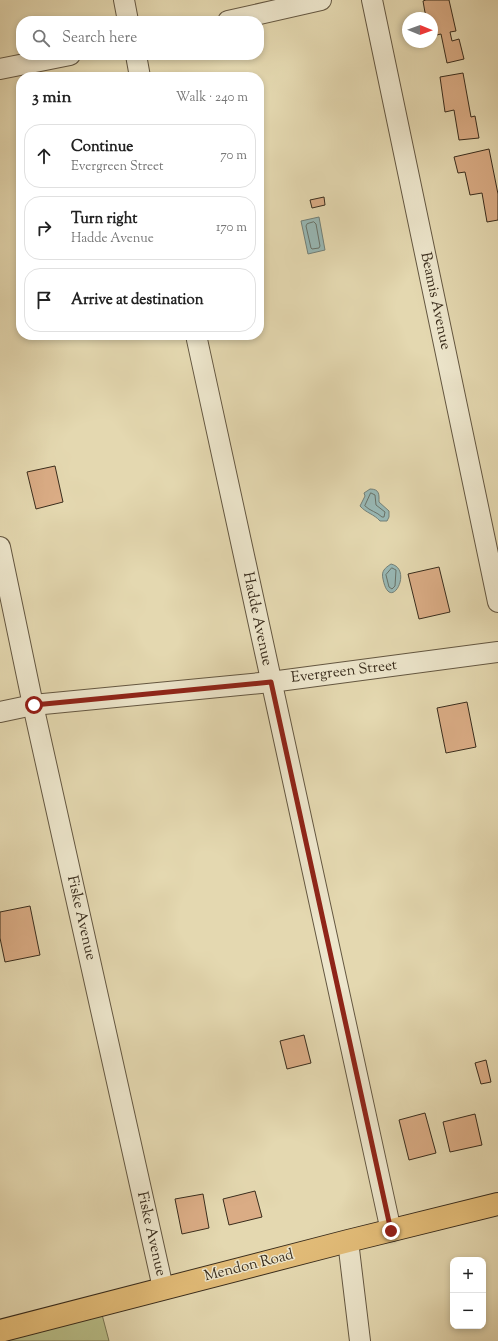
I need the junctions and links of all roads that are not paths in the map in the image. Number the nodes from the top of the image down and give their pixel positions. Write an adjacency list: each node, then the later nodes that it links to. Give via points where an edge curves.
1 (124, 0): 4 (street)
2 (321, 0): 5 (street)
3 (372, 0): 12 (street, Beamis Avenue)
4 (127, 16)
5 (250, 16)
6 (45, 60): 8 (street)
7 (137, 60): 9 (street)
8 (0, 69)
9 (139, 72)
10 (197, 340): 14 (street, Hadde Avenue)
11 (0, 547): 15 (street, Fiske Avenue)
12 (498, 602)
13 (498, 652): 14 (street, Evergreen Street)
14 (271, 682): 15 (street, Evergreen Street); 18 (street, Hadde Avenue)
15 (34, 705): 16 (street, Evergreen Street); 20 (street, Fiske Avenue)
16 (0, 712)
17 (498, 1204): 18 (main road, Mendon Road)
18 (391, 1231): 19 (main road, Mendon Road)
19 (348, 1241): 20 (main road, Mendon Road); 22 (street)
20 (163, 1288): 21 (main road, Mendon Road)
21 (0, 1331)
22 (360, 1341)

